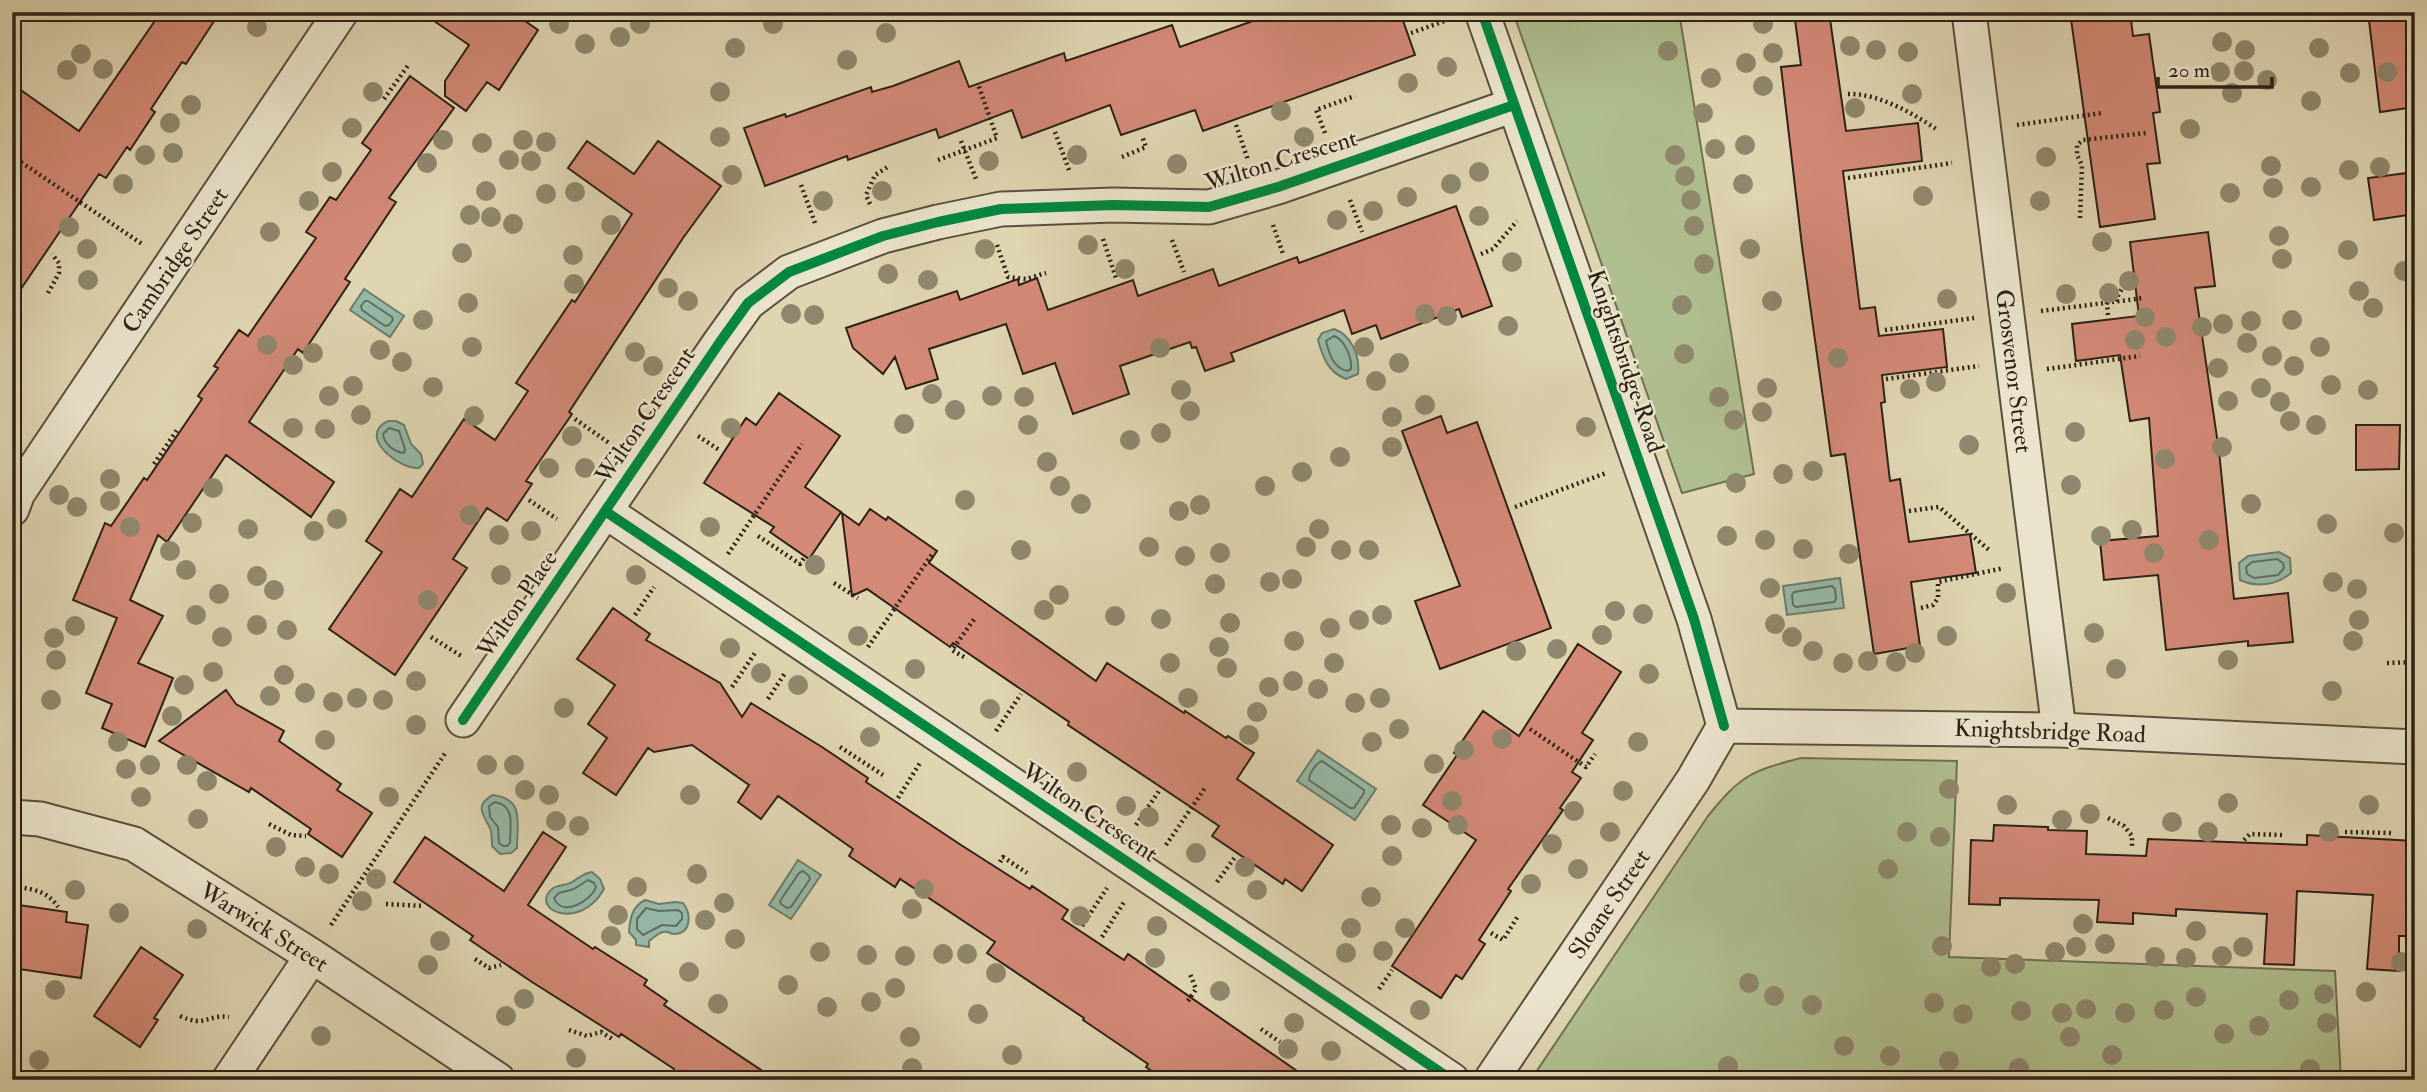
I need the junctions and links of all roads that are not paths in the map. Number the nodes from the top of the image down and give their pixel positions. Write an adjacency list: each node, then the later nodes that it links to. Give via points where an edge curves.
1 (341, 12): 5 (street, Cambridge Street, via 18,493)
2 (1969, 12): 9 (street, Grosvenor Street)
3 (1467, 15): 4 (street, Knightsbridge Road)
4 (1514, 105): 6 (street, Wilton Crescent, via 1209,207 1001,209 883,236 794,270 748,303); 8 (street, Knightsbridge Road, via 1694,619)
5 (12, 509)
6 (605, 511): 7 (street, Wilton Place); 15 (street, Wilton Crescent)
7 (463, 720)
8 (1724, 726): 9 (street, Knightsbridge Road); 16 (street, Sloane Street, via 1693,780)
9 (2059, 730): 10 (street, Knightsbridge Road)
10 (2415, 747)
11 (12, 817): 12 (street, Warwick Street, via 40,819 134,844)
12 (312, 956): 13 (street); 14 (street, Warwick Street)
13 (229, 1080)
14 (498, 1080)
15 (1452, 1080)
16 (1491, 1080)

